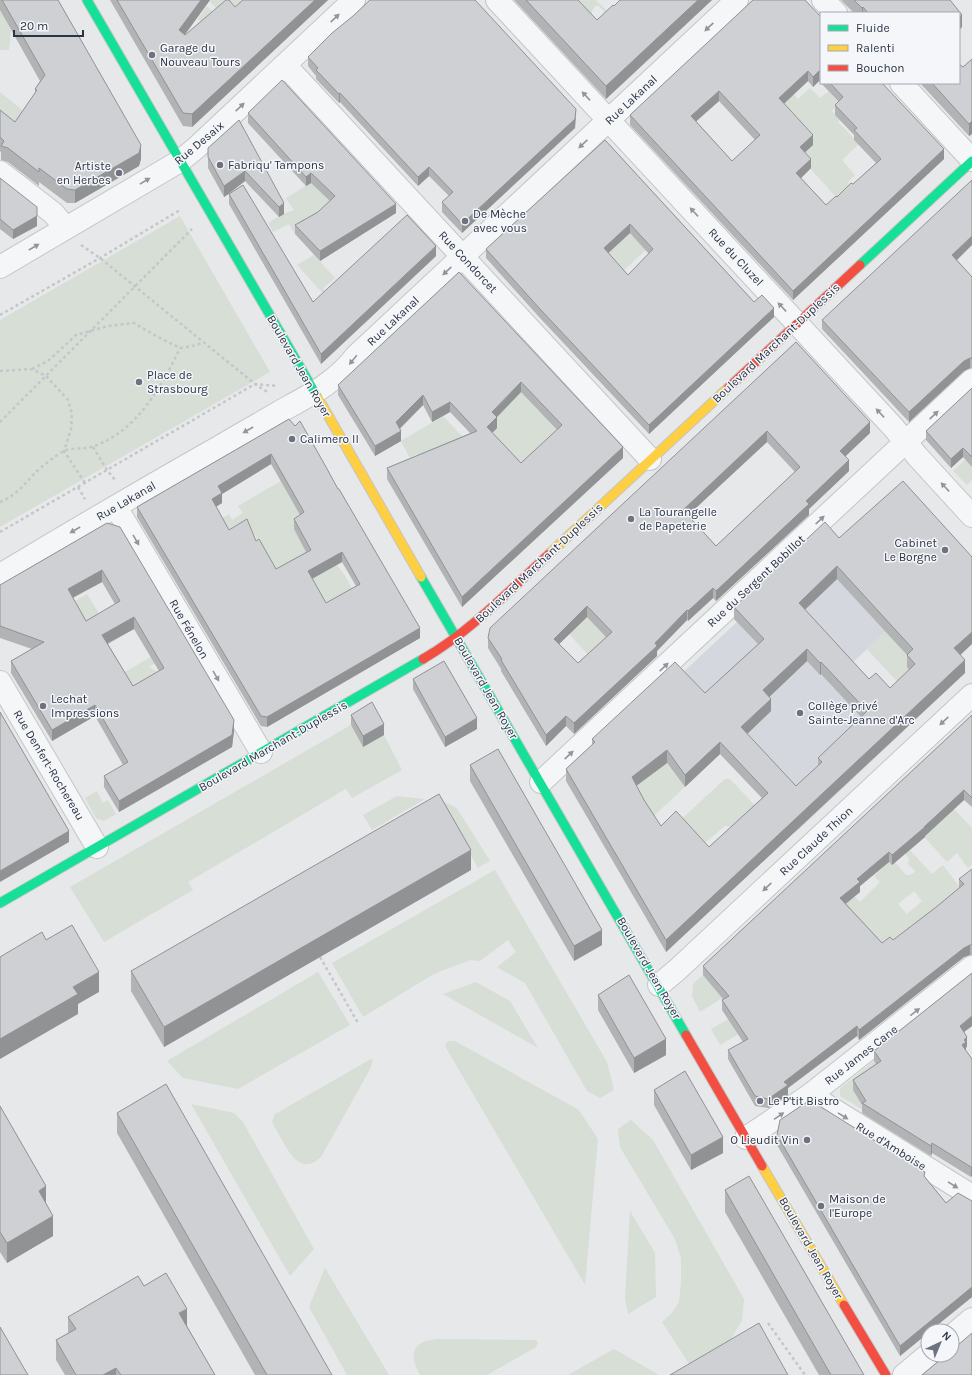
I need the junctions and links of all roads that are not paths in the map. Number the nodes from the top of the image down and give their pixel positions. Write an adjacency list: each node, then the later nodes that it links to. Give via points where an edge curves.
1 (87, 0): 10 (street, Boulevard Jean Royer)
2 (354, 0): 7 (street, Rue Desaix, one-way to 2)
3 (497, 0): 9 (street, Rue du Cluzel, one-way to 3)
4 (737, 0): 9 (street, Rue Lakanal, one-way to 9)
5 (823, 0): 6 (street)
6 (835, 12)
7 (285, 65): 10 (street, Rue Desaix, one-way to 7); 14 (street, Rue Condorcet)
8 (902, 84): 11 (street)
9 (609, 121): 14 (street, Rue Lakanal, one-way to 14); 16 (street, Rue du Cluzel, one-way to 9)
10 (180, 161): 13 (street, Rue Desaix, one-way to 10); 18 (street, Boulevard Jean Royer)
11 (972, 161): 16 (street, Boulevard Marchant-Duplessis)
12 (0, 172): 13 (street, via 53,214)
13 (72, 236): 15 (street, Rue Desaix, one-way to 13)
14 (463, 256): 18 (street, Rue Lakanal, one-way to 18, via 356,356 348,367); 20 (street, Rue Condorcet)
15 (0, 267)
16 (798, 324): 19 (street, Rue du Cluzel, one-way to 16); 20 (street, Boulevard Marchant-Duplessis)
17 (972, 380): 19 (street, Rue du Sergent Bobillot, one-way to 17)
18 (315, 393): 21 (street, Rue Lakanal, one-way to 21); 24 (street, Boulevard Jean Royer)
19 (906, 442): 22 (street, Rue du Cluzel, one-way to 19); 28 (street, Rue du Sergent Bobillot, one-way to 19)
20 (650, 459): 24 (street, Boulevard Marchant-Duplessis, via 477,621)
21 (118, 497): 23 (street, Rue Lakanal, one-way to 23); 27 (street, Rue Fénelon, one-way to 27)
22 (972, 516)
23 (0, 575)
24 (456, 637): 27 (street, Boulevard Marchant-Duplessis, via 435,652); 28 (street, Boulevard Jean Royer)
25 (0, 682): 29 (street, Rue Denfert-Rochereau)
26 (972, 695): 32 (street, Rue Claude Thion, one-way to 32)
27 (261, 752): 29 (street, Boulevard Marchant-Duplessis)
28 (541, 782): 32 (street, Boulevard Jean Royer)
29 (97, 847): 30 (street, Boulevard Marchant-Duplessis)
30 (0, 903)
31 (972, 967): 33 (street, Rue James Cane, one-way to 31)
32 (659, 985): 34 (street, Boulevard Jean Royer)
33 (810, 1095): 34 (street, Rue James Cane, one-way to 33); 35 (street, Rue d'Amboise, one-way to 35)
34 (746, 1138): 39 (street, Boulevard Jean Royer)
35 (972, 1196)
36 (972, 1319): 37 (street)
37 (960, 1329)
38 (920, 1362): 40 (street)
39 (886, 1375)
40 (904, 1375)

